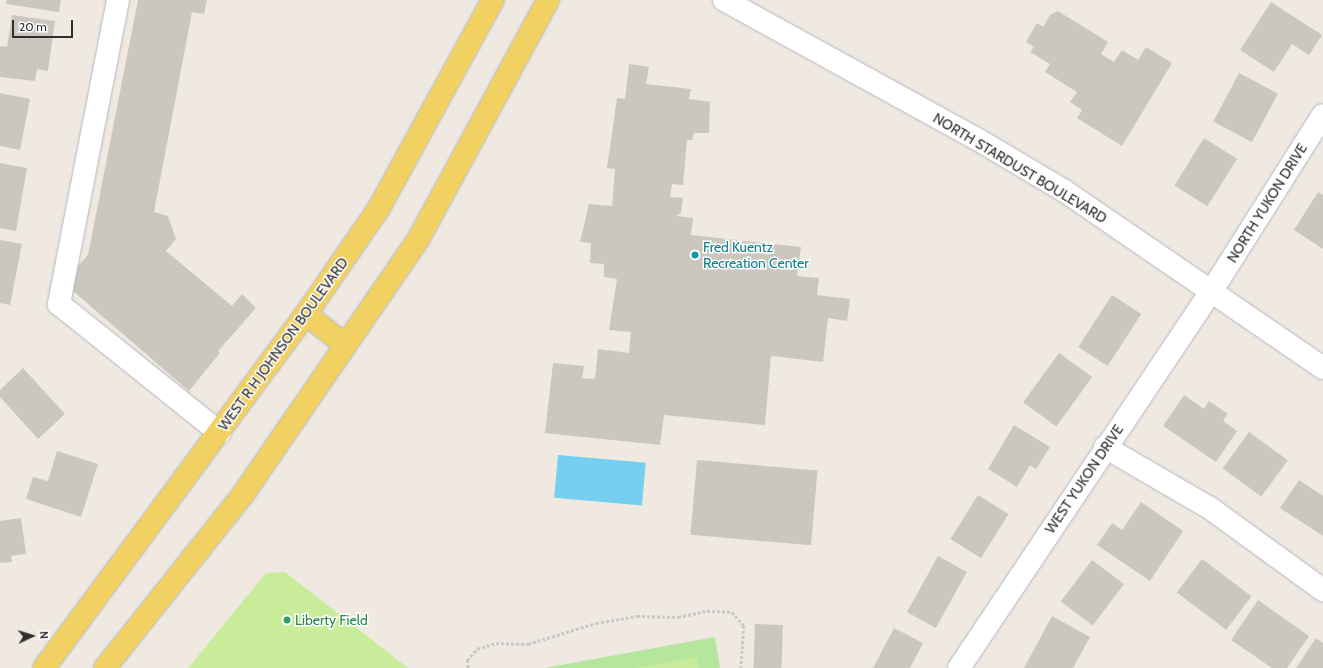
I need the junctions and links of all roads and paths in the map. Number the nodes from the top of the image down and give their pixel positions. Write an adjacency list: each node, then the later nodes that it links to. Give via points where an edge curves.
1 (118, 0): 11 (street, via 59,304)
2 (493, 0): 8 (main road, WEST R H JOHNSON BOULEVARD, via 379,208)
3 (548, 0): 9 (main road, via 419,238)
4 (724, 0): 7 (street, NORTH STARDUST BOULEVARD, via 977,139 1063,190)
5 (1323, 115): 6 (street, NORTH YUKON DRIVE)
6 (1316, 142): 7 (street, NORTH YUKON DRIVE)
7 (1211, 292): 10 (street, NORTH STARDUST BOULEVARD); 12 (street, WEST YUKON DRIVE)
8 (306, 314): 9 (main road); 11 (main road, WEST R H JOHNSON BOULEVARD)
9 (345, 345): 15 (main road, via 244,493)
10 (1323, 368)
11 (220, 433): 14 (main road, WEST R H JOHNSON BOULEVARD)
12 (1105, 447): 13 (street, via 1210,508); 18 (street, WEST YUKON DRIVE)
13 (1323, 590)
14 (44, 668)
15 (105, 668)
16 (468, 668): 17 (path, via 467,660 476,649 496,644 528,644 596,623 637,616 678,617 708,611 732,612 744,626)
17 (741, 668)
18 (959, 668)

